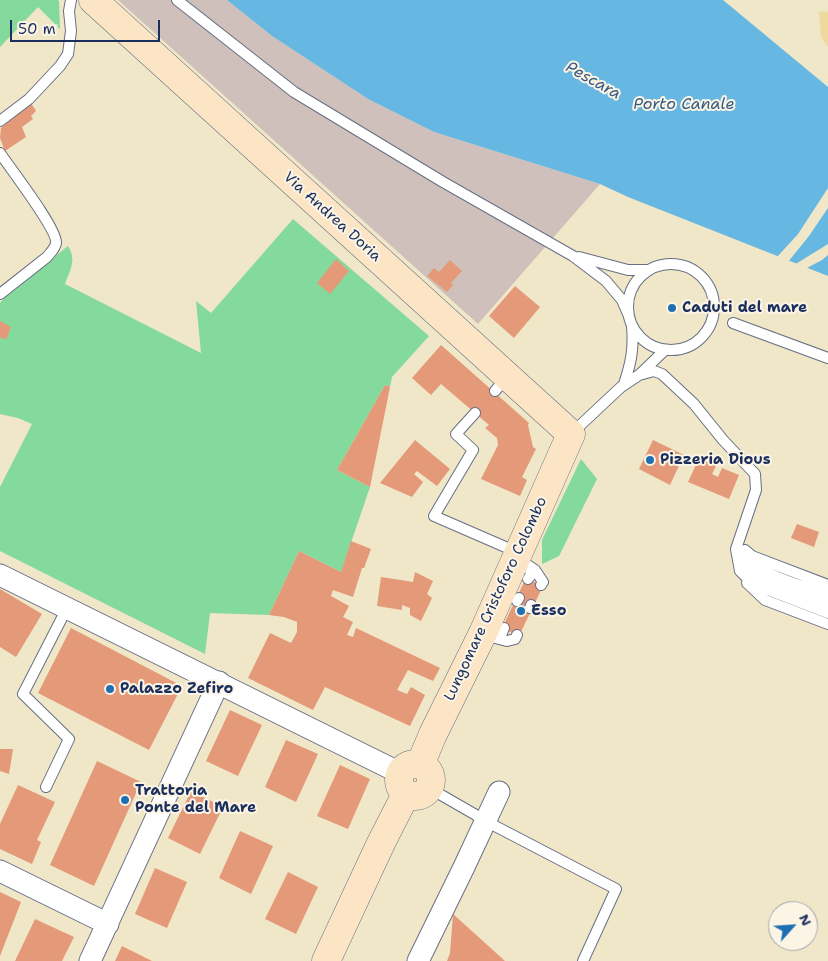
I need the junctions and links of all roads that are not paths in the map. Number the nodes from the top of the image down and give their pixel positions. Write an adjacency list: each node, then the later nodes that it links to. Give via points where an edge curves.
1 (71, 0): 4 (lane, via 68,54 29,99)
2 (93, 0): 17 (street, Via Andrea Doria, via 501,384)
3 (177, 0): 6 (lane, via 294,92)
4 (0, 121)
5 (0, 153): 8 (lane, via 55,234 56,243 47,257)
6 (573, 256): 7 (lane, via 628,270); 9 (lane, via 606,281 622,300)
7 (649, 270): 9 (lane, via 632,289); 12 (lane, via 662,264 690,268 710,288 714,301 711,324 700,340 684,349)
8 (0, 294)
9 (628, 314): 11 (lane)
10 (733, 323): 13 (lane)
11 (632, 325): 12 (lane, via 645,342); 15 (lane, via 632,360)
12 (665, 350): 14 (lane)
13 (828, 358)
14 (638, 375): 15 (lane); 18 (lane, via 654,371 662,374 694,404 755,474 756,490)
15 (624, 384): 17 (lane)
16 (475, 413): 19 (lane, via 456,434 473,450 434,516)
17 (571, 434): 19 (street, Lungomare Cristoforo Colombo)
18 (737, 545): 20 (lane); 23 (lane, via 752,556); 24 (lane, via 744,559 764,570)
19 (523, 564): 22 (lane, via 535,570 543,582); 29 (street, Lungomare Cristoforo Colombo)
20 (739, 567): 25 (lane); 27 (lane, via 749,580 763,588); 28 (lane, via 752,589 765,600)
21 (0, 575): 26 (street)
22 (541, 585)
23 (828, 585)
24 (828, 595)
25 (828, 603)
26 (67, 608): 31 (street); 33 (lane, via 23,694 69,738)
27 (828, 613)
28 (828, 624)
29 (494, 633): 30 (lane, via 507,641); 32 (street, Lungomare Cristoforo Colombo, via 433,734)
30 (517, 635)
31 (219, 682): 32 (street); 37 (street)
32 (414, 780): 35 (lane); 39 (street, Lungomare Cristoforo Colombo)
33 (46, 787)
34 (499, 792): 35 (street)
35 (486, 820): 40 (street); 41 (lane, via 616,889)
36 (0, 871): 37 (street)
37 (108, 924): 38 (street)
38 (90, 961)
39 (326, 961)
40 (418, 961)
41 (583, 961)

